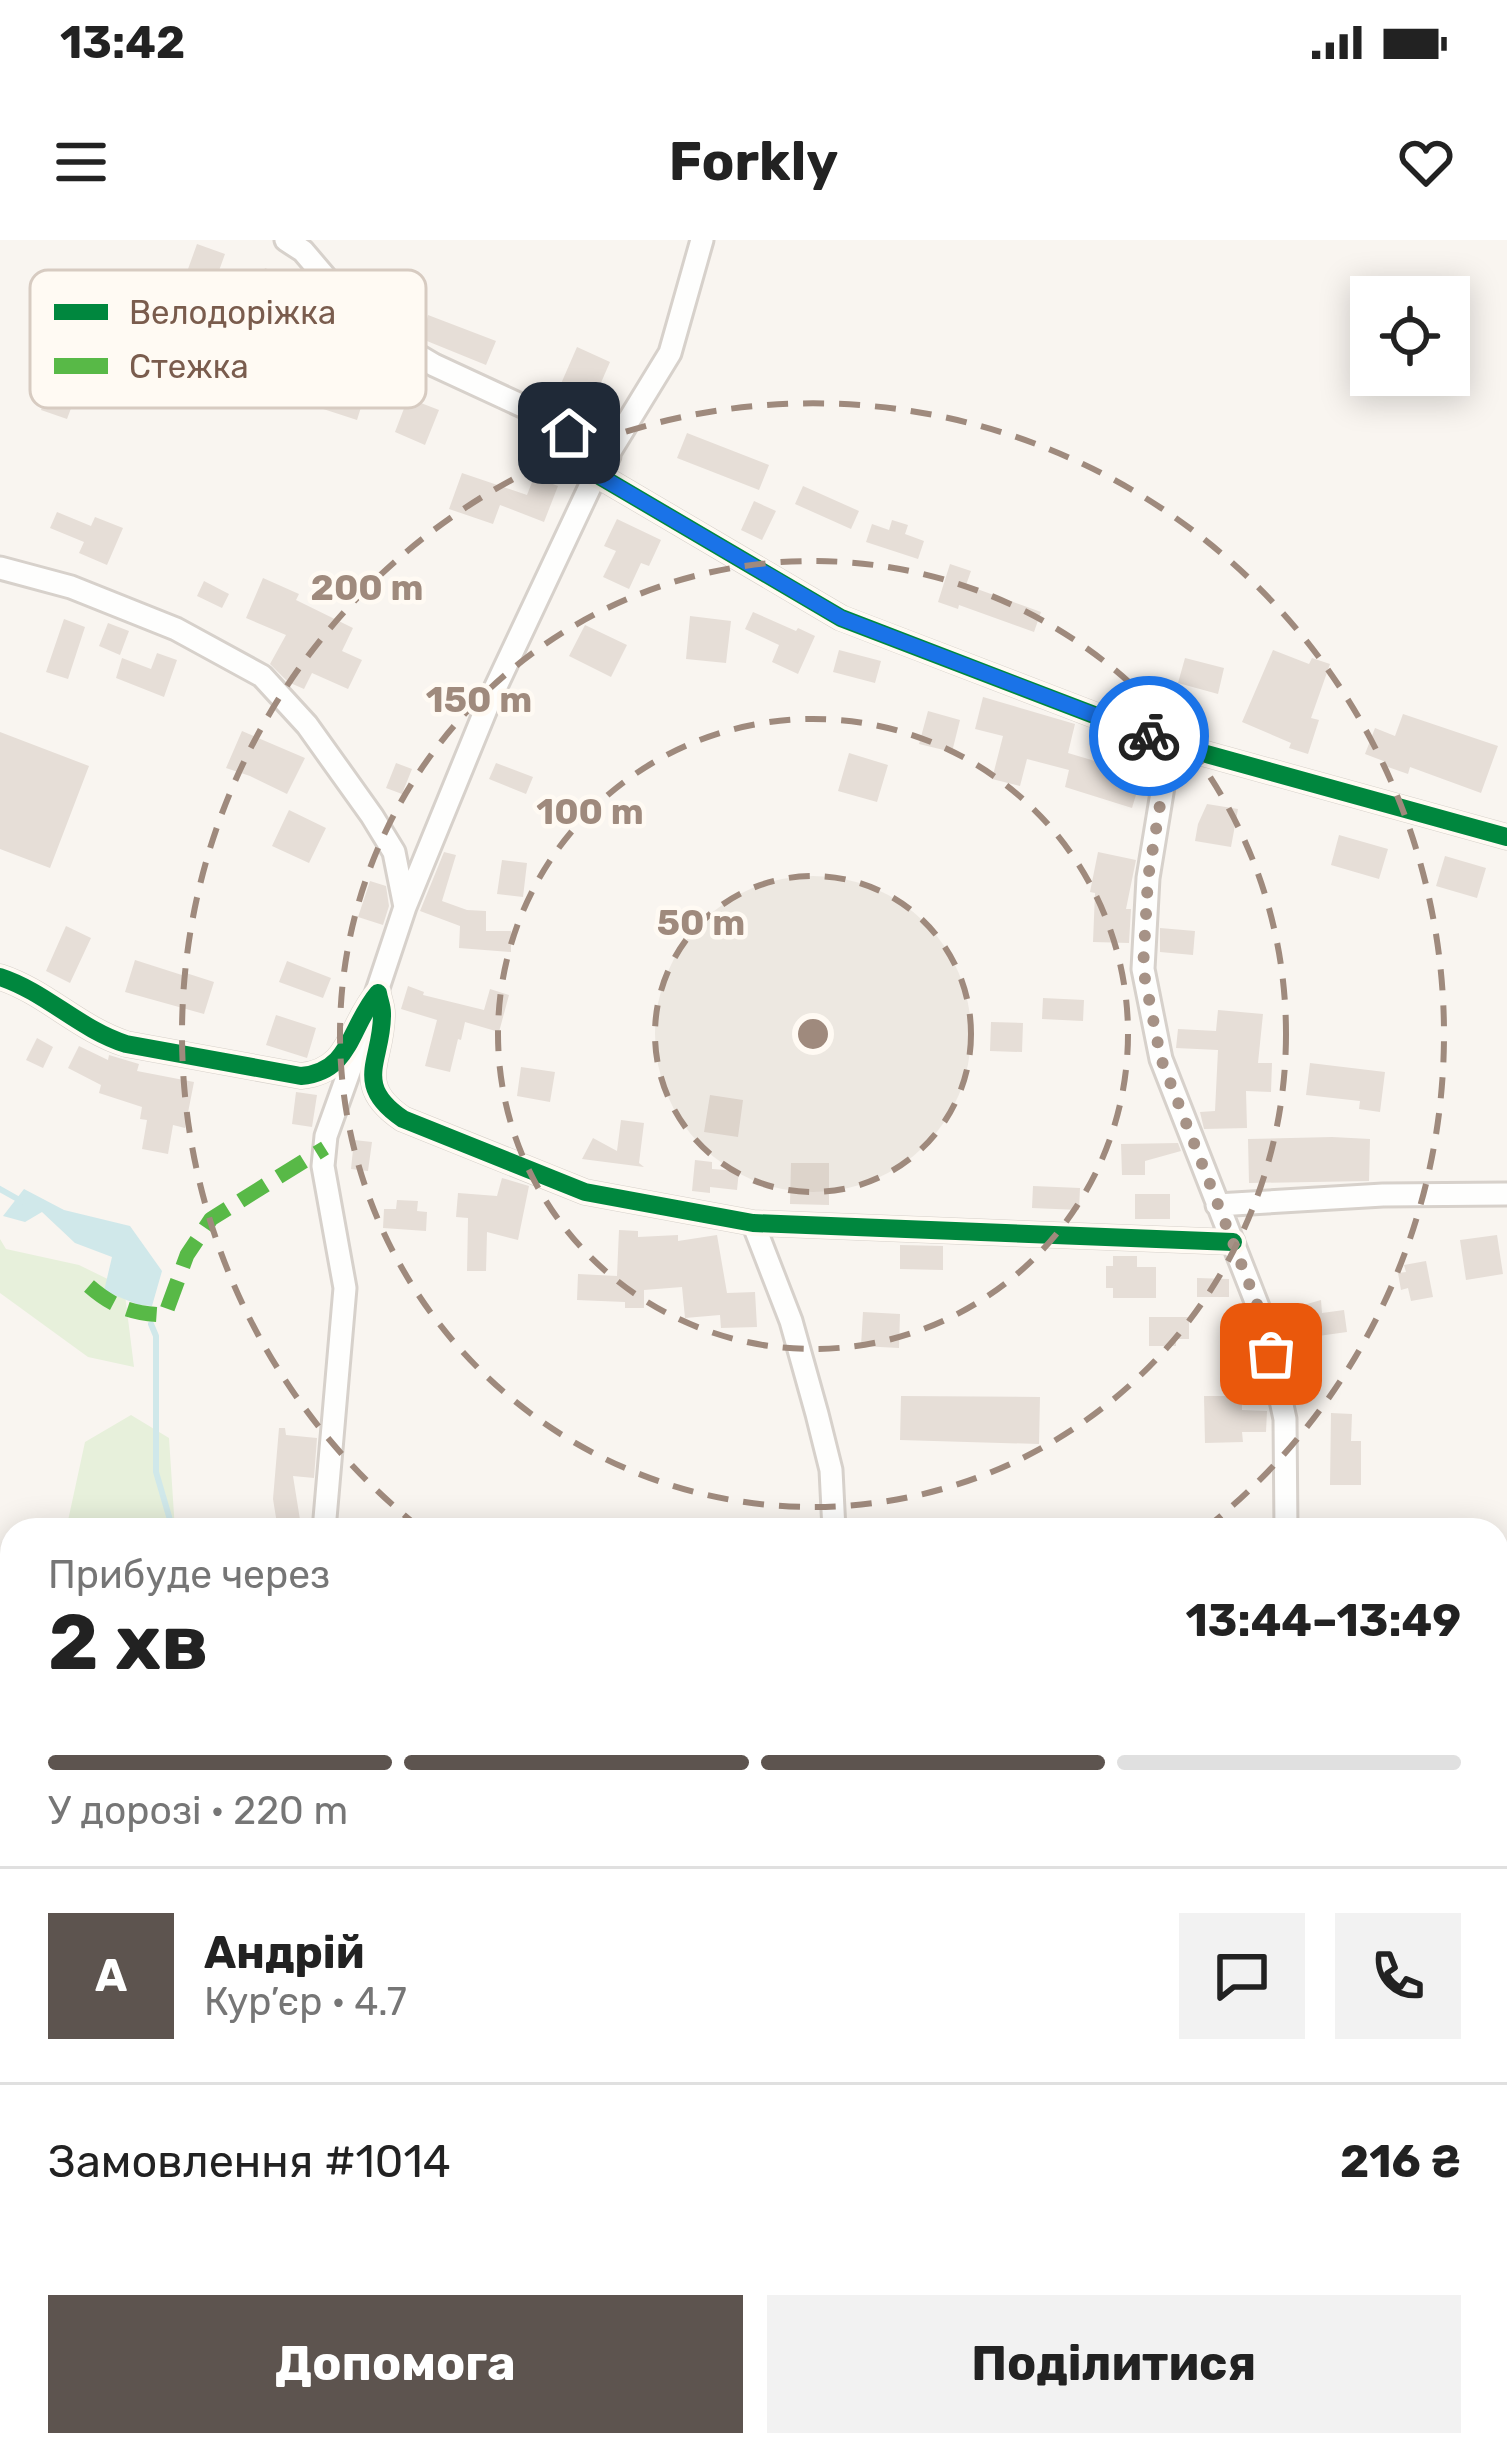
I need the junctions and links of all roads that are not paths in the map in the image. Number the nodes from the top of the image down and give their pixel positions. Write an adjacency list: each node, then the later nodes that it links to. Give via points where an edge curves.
1 (286, 240): 3 (street)
2 (702, 240): 5 (street, via 670,353)
3 (319, 270)
4 (426, 360): 5 (street, via 529,409)
5 (602, 465): 7 (street, via 841,618); 9 (street, via 490,697)
6 (0, 568): 9 (street, via 176,629 262,676 307,724 383,834)
7 (1170, 744): 8 (street); 13 (street, via 1143,969 1161,1059)
8 (1507, 837)
9 (405, 908): 11 (street)
10 (0, 977): 11 (street, via 103,1036 301,1076 332,1067)
11 (378, 993): 14 (street, via 371,1078 403,1119 585,1192); 16 (street, via 326,1136 323,1166 345,1288)
12 (1507, 1193): 13 (street)
13 (1216, 1204): 15 (street)
14 (753, 1223): 15 (street); 17 (street, via 817,1414)
15 (1233, 1242): 18 (street, via 1264,1322 1285,1419)
16 (325, 1518)
17 (833, 1518)
18 (1286, 1518)

